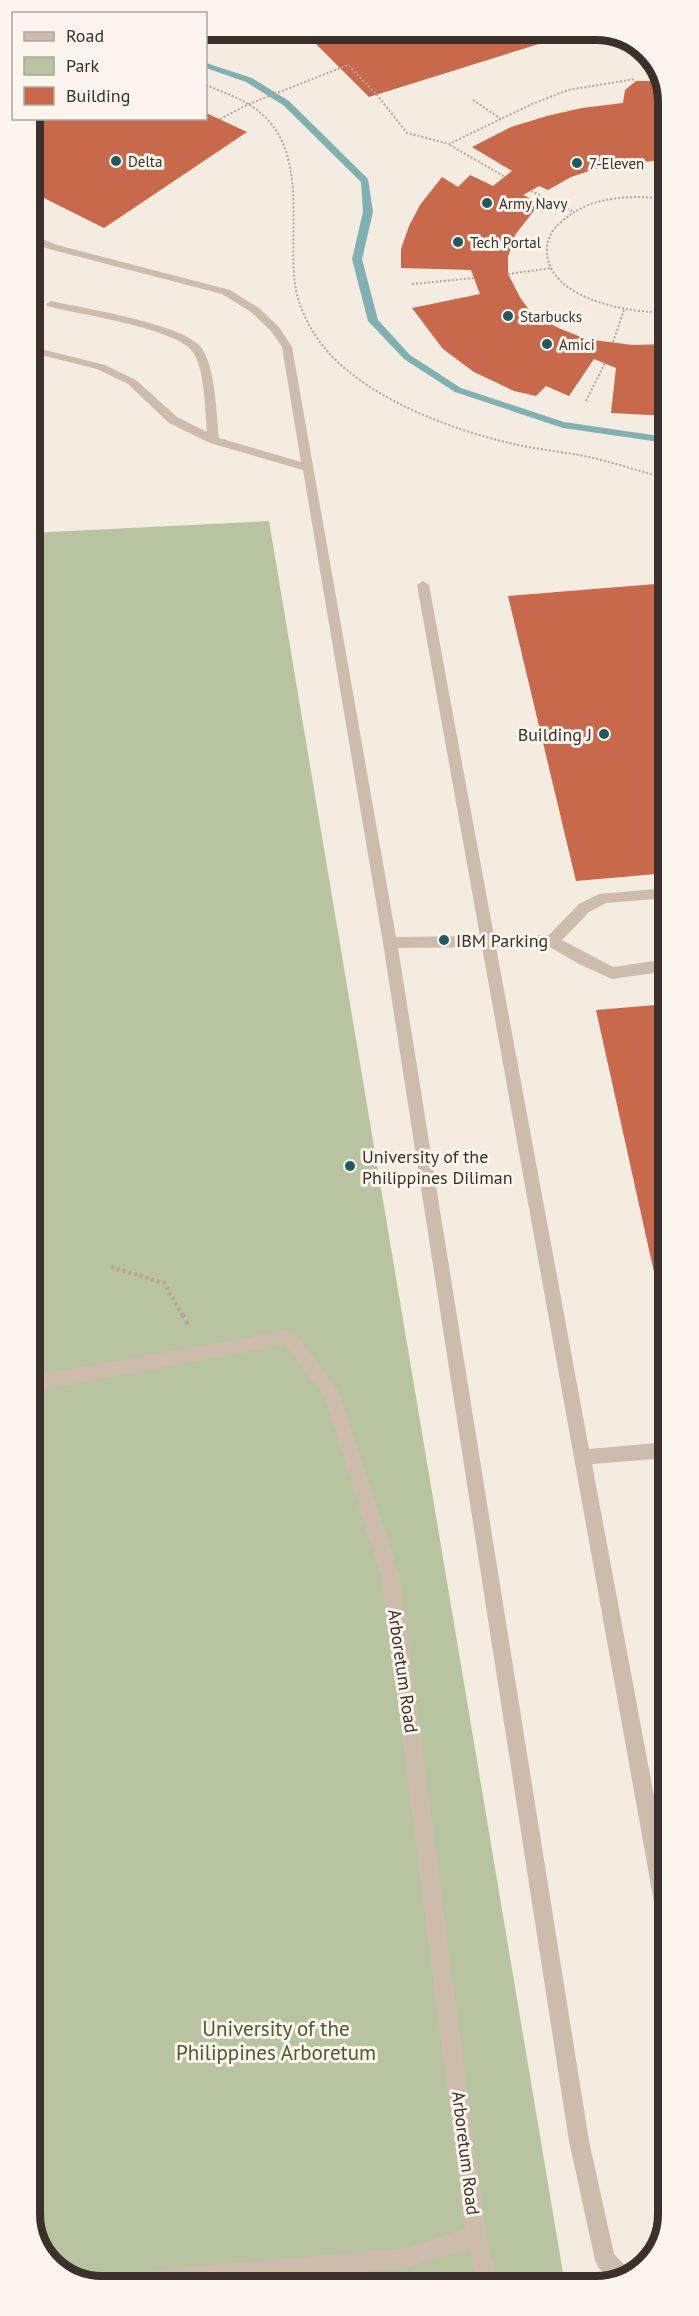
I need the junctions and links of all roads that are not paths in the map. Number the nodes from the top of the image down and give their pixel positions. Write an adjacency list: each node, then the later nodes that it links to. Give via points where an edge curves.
1 (40, 241): 5 (street, via 225,292 255,310 287,347)
2 (51, 304): 4 (street, via 167,332 196,347 204,366)
3 (41, 351): 4 (street, via 101,367 132,382 173,420)
4 (214, 440): 5 (street)
5 (308, 468): 10 (street)
6 (423, 585): 9 (street)
7 (658, 894): 8 (street, via 604,898 584,908)
8 (552, 940): 9 (street); 11 (street, via 612,973)
9 (489, 942): 10 (street); 14 (street)
10 (390, 943): 17 (street, via 579,2141 605,2260)
11 (658, 966)
12 (40, 1382): 16 (street, Arboretum Road, via 289,1336 331,1392 391,1578)
13 (658, 1451): 14 (street)
14 (583, 1457): 15 (street)
15 (658, 1870)
16 (476, 2236): 18 (street, via 405,2258); 19 (street, Arboretum Road)
17 (617, 2272)
18 (208, 2275)
19 (486, 2276)

